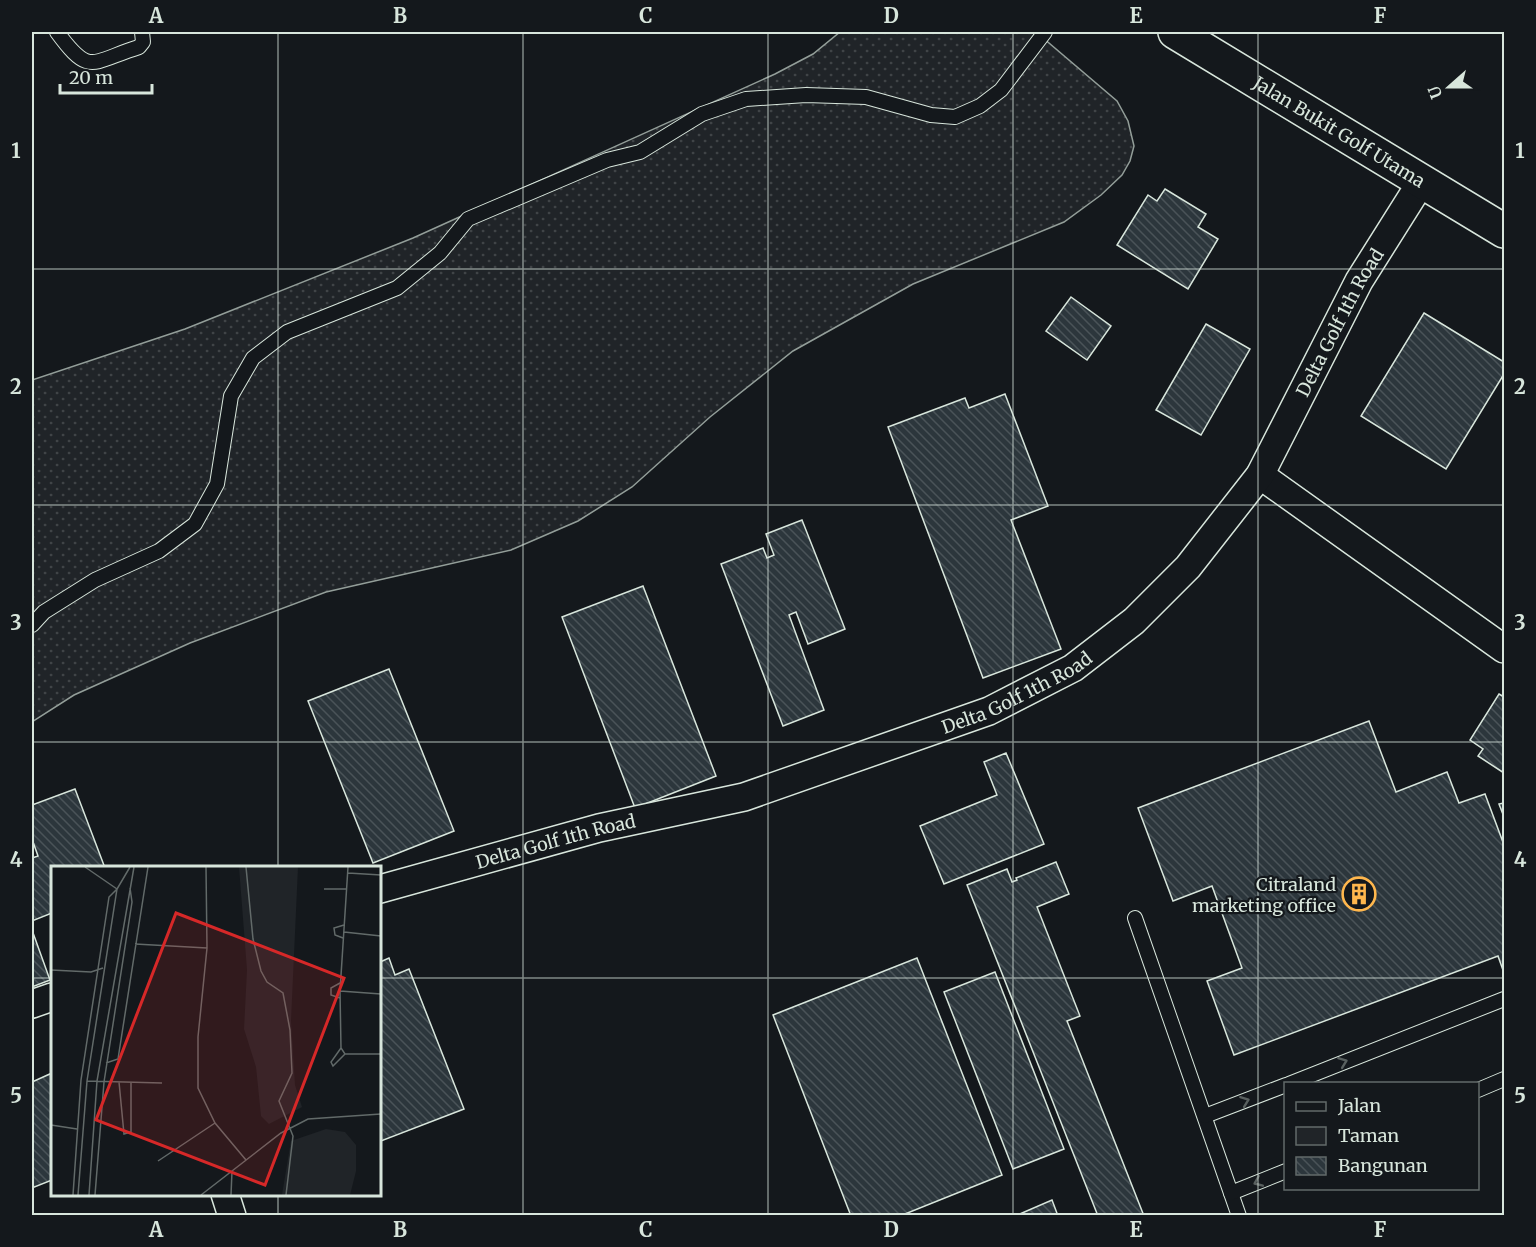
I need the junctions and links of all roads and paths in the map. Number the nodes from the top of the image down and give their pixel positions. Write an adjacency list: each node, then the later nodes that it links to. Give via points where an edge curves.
1 (57, 32): 2 (lane, via 75,56 86,63 139,47)
2 (142, 32)
3 (1045, 32): 8 (lane, via 1001,90 980,106 955,117 931,115 866,97 807,94 746,99 702,114 639,152 607,160 468,219 440,253 397,288 287,332 253,358 231,396 217,484 195,524 159,551 95,580 44,612)
4 (1174, 32): 5 (street, Jalan Bukit Golf Utama)
5 (1422, 181): 6 (street, Jalan Bukit Golf Utama); 7 (street, Delta Golf 1th Road, via 1359,281)
6 (1504, 231)
7 (1260, 475): 9 (street); 10 (street, Delta Golf 1th Road, via 1188,567 1134,621 1073,668 989,711 744,796 600,828)
8 (32, 625)
9 (1504, 649)
10 (381, 890)
11 (1135, 918): 19 (lane)
12 (51, 997): 14 (street)
13 (1504, 999): 16 (lane, one-way to 13)
14 (32, 1004)
15 (1504, 1079): 18 (lane)
16 (1292, 1082)
17 (1284, 1085): 19 (lane, one-way to 17)
18 (1479, 1090)
19 (1205, 1116): 21 (lane)
20 (1284, 1172): 21 (lane, one-way to 21)
21 (1232, 1193): 24 (lane)
22 (226, 1196): 23 (street)
23 (232, 1215)
24 (1239, 1215)

